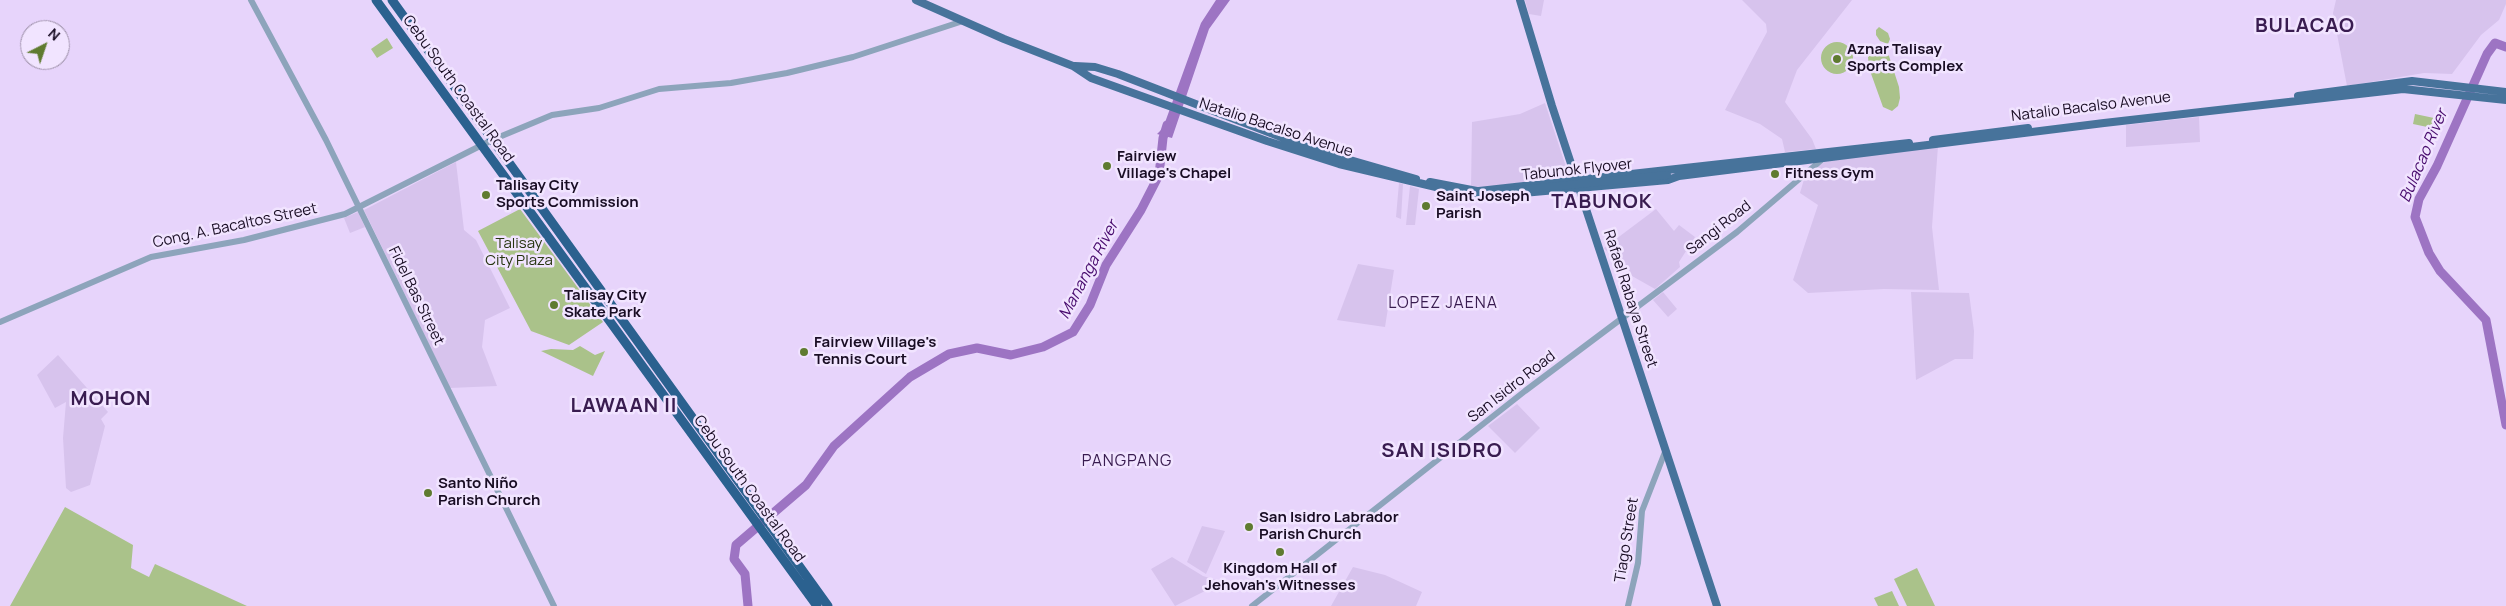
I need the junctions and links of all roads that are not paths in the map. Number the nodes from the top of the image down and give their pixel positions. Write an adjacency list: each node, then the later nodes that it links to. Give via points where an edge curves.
1 (251, 0): 20 (street, Fidel Bas Street)
2 (376, 0): 12 (highway, Cebu South Coastal Road)
3 (392, 0): 11 (highway, Cebu South Coastal Road)
4 (916, 0): 6 (main road, Natalio Bacalso Avenue)
5 (1520, 0): 16 (main road, Rafael Rabaya Street)
6 (963, 21): 7 (main road, Natalio Bacalso Avenue); 11 (street, Cong. A. Bacaltos Street, via 860,55 787,74 659,89 599,108 552,115)
7 (1072, 66): 19 (main road, Natalio Bacalso Avenue, via 1095,67 1118,74 1340,159); 19 (main road, Natalio Bacalso Avenue, via 1091,78 1339,164)
8 (2472, 92): 9 (main road, Natalio Bacalso Avenue); 10 (main road, Natalio Bacalso Avenue); 13 (main road, Natalio Bacalso Avenue, via 2404,82)
9 (2506, 92)
10 (2506, 100)
11 (492, 140): 12 (street, Cong. A. Bacaltos Street); 23 (highway, Cebu South Coastal Road)
12 (482, 145): 20 (street, Cong. A. Bacaltos Street); 23 (highway, Cebu South Coastal Road)
13 (1825, 155): 14 (main road, Natalio Bacalso Avenue); 21 (street, Sangi Road, via 1737,232)
14 (1679, 173): 15 (main road, Natalio Bacalso Avenue); 16 (main road, Natalio Bacalso Avenue); 17 (main road, Natalio Bacalso Avenue, via 1668,180)
15 (1667, 175): 18 (main road, Tabunok Flyover, bridge)
16 (1578, 179): 17 (main road, Rafael Rabaya Street); 19 (main road, Natalio Bacalso Avenue)
17 (1581, 189): 19 (main road, Natalio Bacalso Avenue); 21 (main road, Rafael Rabaya Street)
18 (1490, 193): 19 (main road, Natalio Bacalso Avenue)
19 (1478, 194)
20 (360, 208): 22 (street, Cong. A. Bacaltos Street, via 244,240 151,257); 25 (street, Fidel Bas Street)
21 (1622, 318): 24 (main road, Rafael Rabaya Street); 28 (street, San Isidro Road)
22 (0, 322)
23 (705, 444): 26 (highway, Cebu South Coastal Road); 27 (highway, Cebu South Coastal Road)
24 (1665, 452): 29 (street, Tiago Street, via 1642,511 1638,564); 30 (main road, Rafael Rabaya Street)
25 (554, 606)
26 (817, 606)
27 (828, 606)
28 (1252, 606)
29 (1628, 606)
30 (1717, 606)

